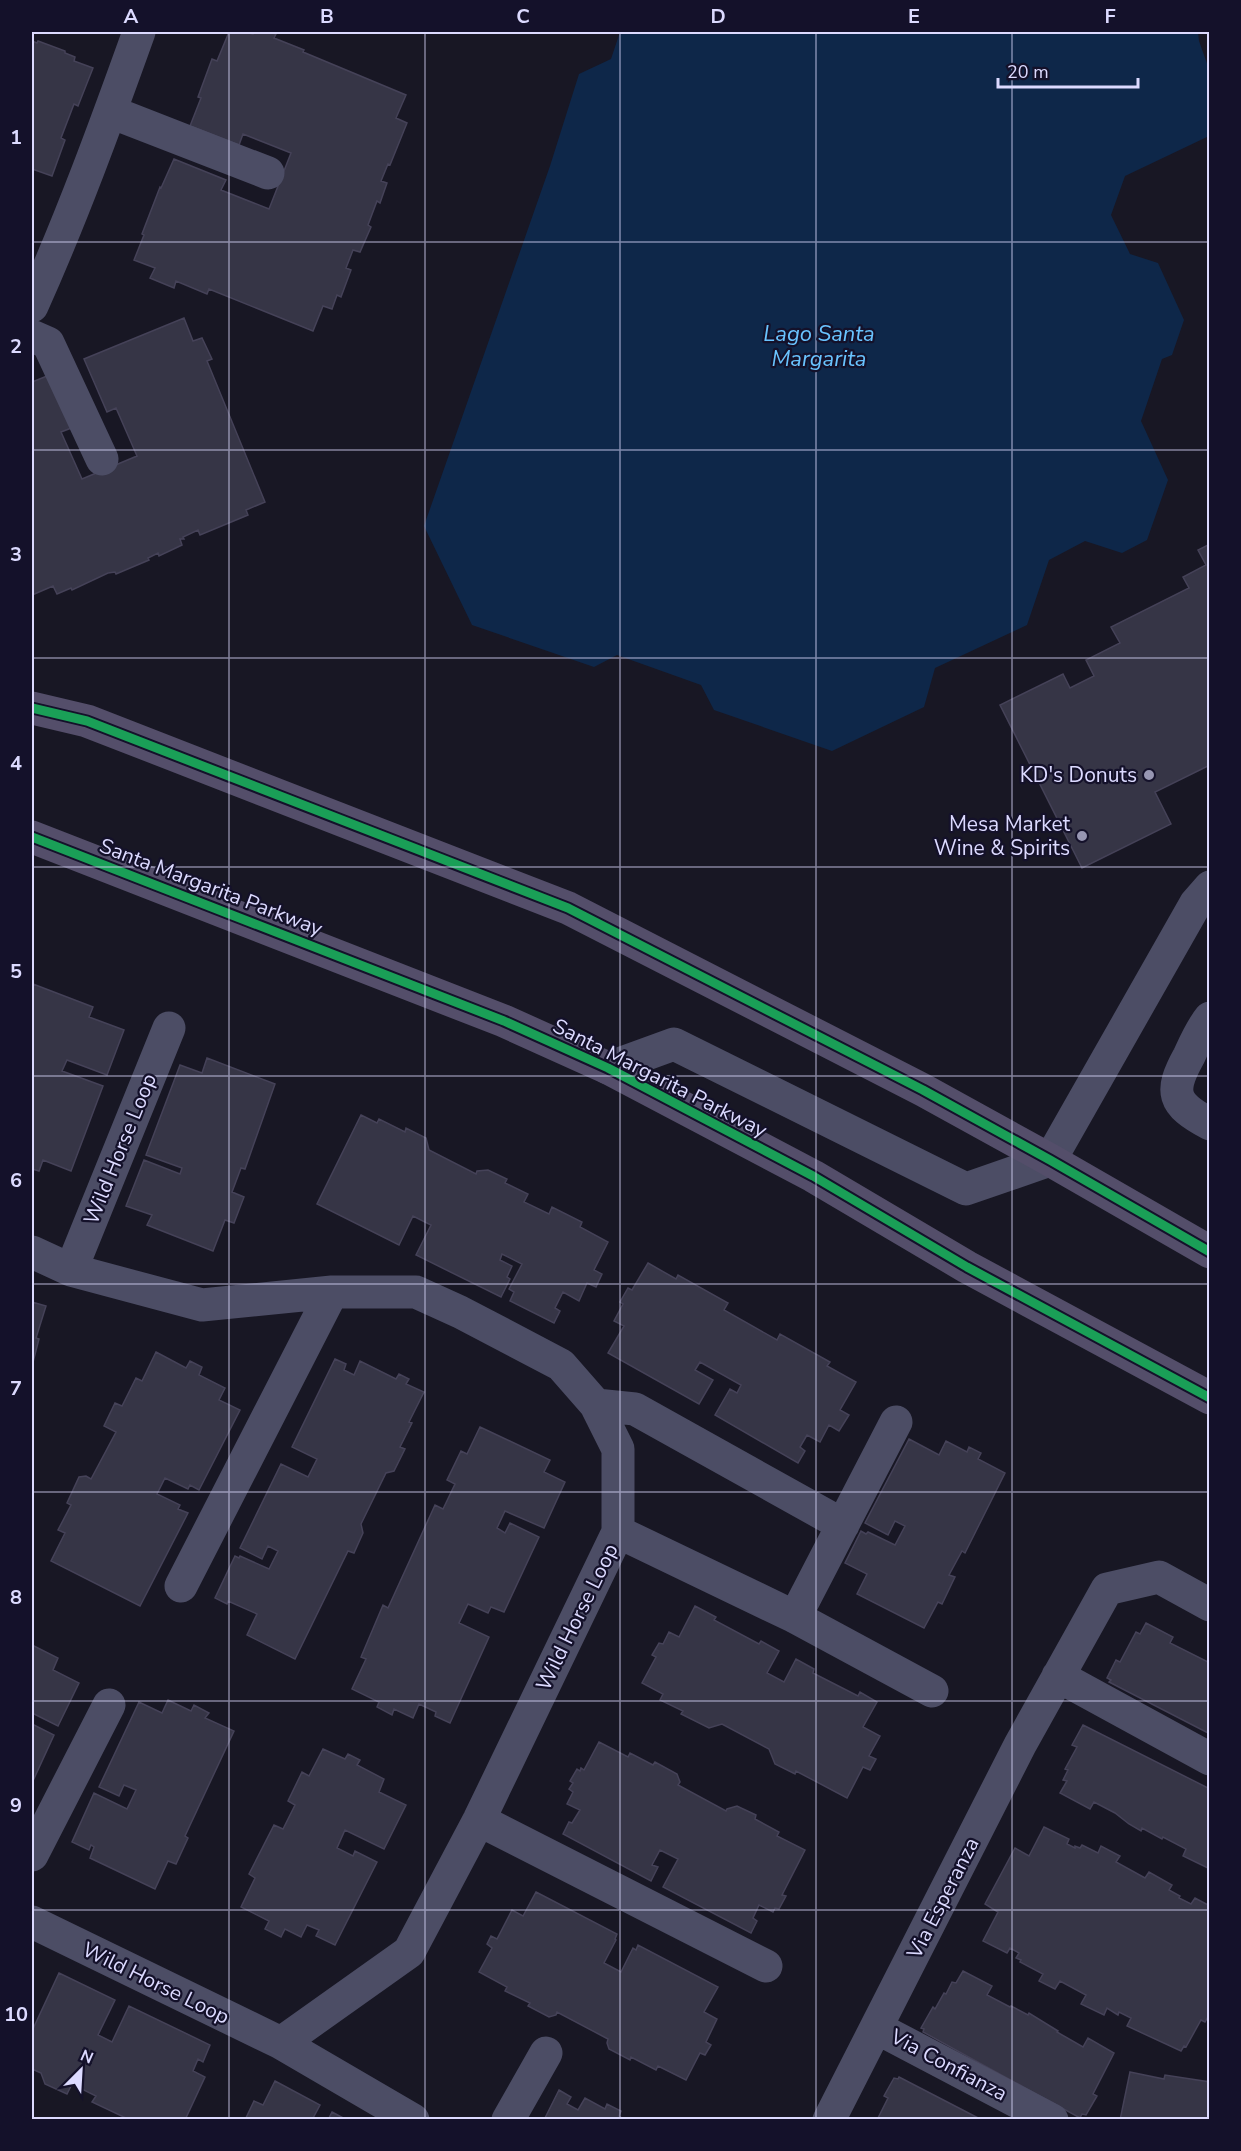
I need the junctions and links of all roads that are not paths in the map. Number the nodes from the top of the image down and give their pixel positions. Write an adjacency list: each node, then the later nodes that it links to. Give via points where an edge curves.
1 (139, 32): 2 (street)
2 (111, 112): 3 (street); 4 (street)
3 (268, 173)
4 (32, 306)
5 (32, 336): 6 (street, via 48,343)
6 (102, 459)
7 (32, 708): 14 (main road, via 87,721 568,908 923,1090)
8 (32, 837): 12 (main road, Santa Margarita Parkway, via 504,1021)
9 (1209, 887): 14 (street, via 1196,903)
10 (1209, 1018): 13 (street, via 1175,1086 1184,1107)
11 (169, 1028): 17 (street, Wild Horse Loop)
12 (608, 1068): 14 (street, via 674,1044 966,1189); 19 (main road, Santa Margarita Parkway, via 813,1176 968,1267)
13 (1209, 1124)
14 (1050, 1160): 16 (main road)
15 (32, 1252): 17 (street, Wild Horse Loop)
16 (1209, 1252)
17 (71, 1270): 18 (street, Wild Horse Loop, via 202,1305)
18 (332, 1292): 20 (street, Wild Horse Loop, via 416,1292 561,1365); 24 (street)
19 (1209, 1398)
20 (597, 1405): 22 (street, via 635,1409); 23 (street, Wild Horse Loop, via 618,1449)
21 (896, 1422): 22 (street)
22 (843, 1525): 26 (street)
23 (618, 1532): 26 (street); 31 (street, Wild Horse Loop)
24 (181, 1586)
25 (1209, 1605): 27 (street, Via Esperanza, via 1159,1577 1107,1589)
26 (795, 1617): 28 (street)
27 (1058, 1676): 30 (street); 35 (street, Via Esperanza)
28 (932, 1691)
29 (109, 1706): 32 (street)
30 (1209, 1759)
31 (478, 1820): 34 (street); 36 (street, Wild Horse Loop, via 409,1952)
32 (32, 1855)
33 (32, 1922): 36 (street, Wild Horse Loop)
34 (766, 1966)
35 (877, 2028): 40 (street, Via Esperanza); 41 (street, Via Confianza)
36 (281, 2043): 38 (street, Wild Horse Loop)
37 (546, 2052): 39 (street)
38 (413, 2120)
39 (508, 2120)
40 (829, 2120)
41 (1052, 2120)

